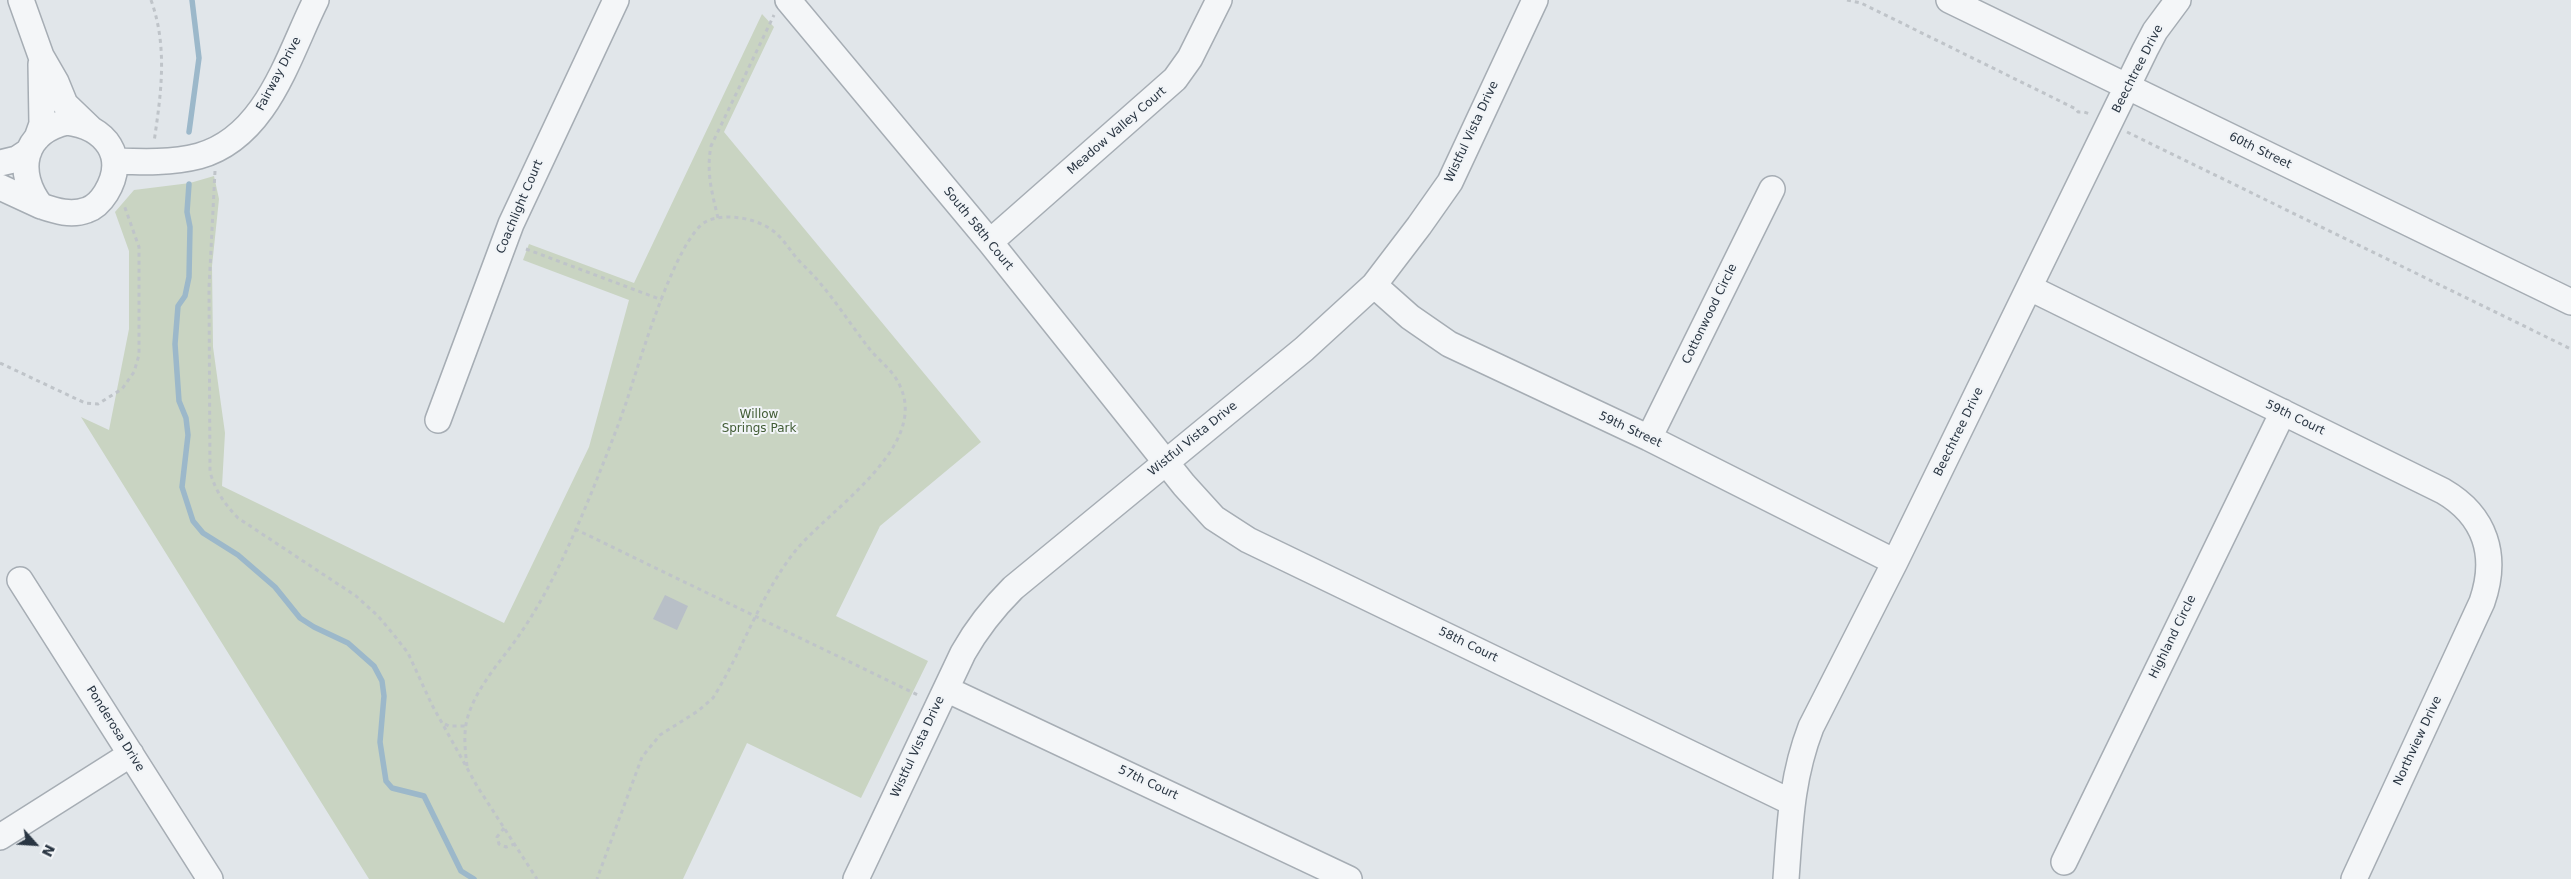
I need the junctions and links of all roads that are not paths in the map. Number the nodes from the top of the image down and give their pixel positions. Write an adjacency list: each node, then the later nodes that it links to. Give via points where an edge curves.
1 (21, 0): 9 (street)
2 (316, 0): 13 (street, Fairway Drive, via 290,59 269,97 247,127 200,156 164,161)
3 (616, 0): 23 (street, Coachlight Court, via 511,224)
4 (1219, 0): 18 (street, Meadow Valley Court, via 1190,58 1175,79)
5 (1535, 0): 19 (street, Wistful Vista Drive, via 1450,182)
6 (1948, 0): 10 (street, 60th Street)
7 (2178, 0): 10 (street, Beechtree Drive, via 2155,31)
8 (788, 1): 18 (street, South 58th Court)
9 (41, 56): 11 (street, via 65,104); 12 (street, via 43,116)
10 (2127, 87): 20 (street, Beechtree Drive); 21 (street, 60th Street)
11 (90, 128): 12 (street, via 67,122 47,129); 13 (street, via 112,149)
12 (33, 144): 14 (street, via 17,159); 17 (street, via 25,161 28,186)
13 (116, 161): 17 (street, via 115,176 95,207 73,213)
14 (0, 163)
15 (0, 187): 17 (street)
16 (1772, 189): 24 (street, Cottonwood Circle)
17 (42, 206)
18 (990, 242): 25 (street, South 58th Court)
19 (1374, 285): 24 (street, 59th Street, via 1437,337); 25 (street, Wistful Vista Drive, via 1304,349)
20 (2030, 288): 22 (street, 59th Court); 26 (street, Beechtree Drive)
21 (2571, 302)
22 (2283, 412): 28 (street, 59th Court, via 2443,491 2468,510 2479,525 2487,545 2490,565); 33 (street, Highland Circle)
23 (438, 420)
24 (1649, 438): 26 (street, 59th Street)
25 (1165, 461): 29 (street, Wistful Vista Drive, via 992,608 974,633); 31 (street, 58th Court, via 1214,518 1236,533)
26 (1895, 562): 31 (street, Beechtree Drive, via 1811,728 1800,756)
27 (20, 580): 30 (street, Ponderosa Drive)
28 (2482, 602): 38 (street, Northview Drive)
29 (942, 697): 35 (street, Wistful Vista Drive); 36 (street, 57th Court)
30 (131, 754): 32 (street); 34 (street, Ponderosa Drive)
31 (1792, 802): 37 (street, Beechtree Drive)
32 (0, 837)
33 (2064, 862)
34 (210, 879)
35 (856, 879)
36 (1349, 879)
37 (1786, 879)
38 (2354, 879)

